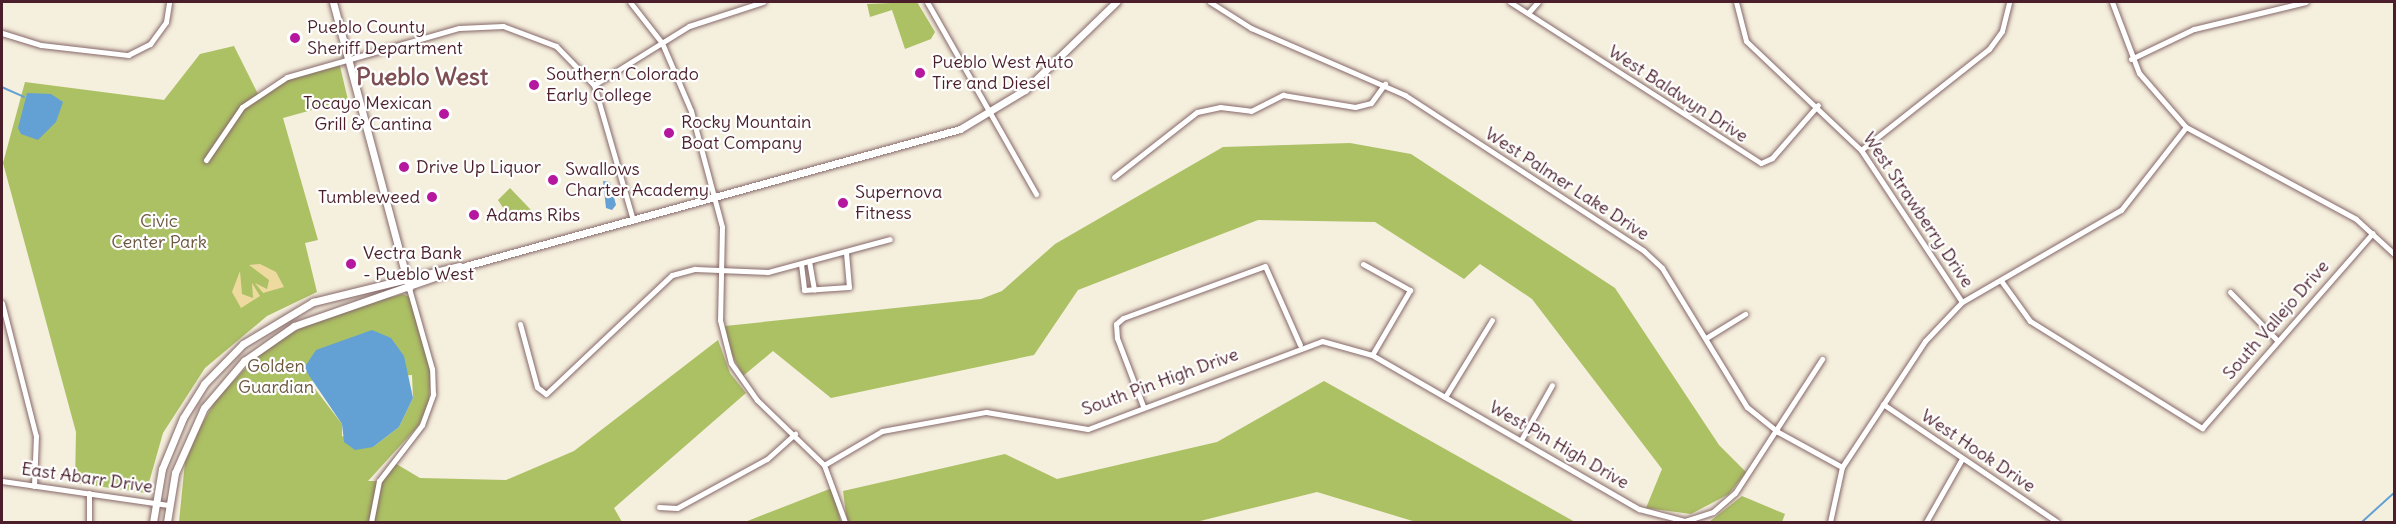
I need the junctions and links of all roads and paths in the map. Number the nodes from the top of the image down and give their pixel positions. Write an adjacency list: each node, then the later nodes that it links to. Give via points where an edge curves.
1 (169, 2): 15 (street, via 166,22 150,44 128,55 41,45)
2 (333, 2): 17 (main road)
3 (630, 2): 16 (street)
4 (763, 2): 16 (street, via 700,21)
5 (927, 2): 22 (street)
6 (1116, 2): 22 (main road, via 1028,88)
7 (1210, 2): 19 (street, West Palmer Lake Drive, via 1251,28)
8 (1510, 2): 14 (street, West Baldwyn Drive)
9 (1538, 2): 14 (street)
10 (1736, 2): 21 (street, West Strawberry Drive, via 1746,41)
11 (2009, 2): 24 (street, via 2002,31 1989,49)
12 (2112, 2): 18 (street)
13 (2306, 2): 18 (street, via 2194,29)
14 (1528, 13): 21 (street, West Baldwyn Drive, via 1761,163 1772,158)
15 (2, 35)
16 (662, 43): 20 (street); 28 (street, via 684,89)
17 (349, 59): 20 (street, via 459,28 503,26 556,46); 25 (street, via 286,78 258,94 222,130); 39 (main road)
18 (2131, 59): 23 (street, via 2152,92)
19 (1385, 84): 26 (street, via 1371,103 1355,107 1282,95 1251,111 1220,107 1197,112); 49 (street, West Palmer Lake Drive, via 1644,251 1662,268)
20 (594, 85): 29 (street)
21 (1818, 105): 24 (street, West Strawberry Drive)
22 (991, 114): 27 (street); 28 (main road, via 940,136)
23 (2186, 127): 30 (street, via 2336,206); 40 (street, via 2121,210)
24 (1861, 150): 44 (street, West Strawberry Drive)
25 (206, 160)
26 (1114, 177)
27 (1036, 194)
28 (715, 198): 29 (main road); 38 (street)
29 (633, 220): 37 (main road)
30 (2373, 232): 33 (street); 50 (street, South Vallejo Drive)
31 (890, 239): 32 (street)
32 (846, 251): 34 (street); 42 (street, via 849,287)
33 (2394, 254)
34 (809, 261): 35 (street); 42 (street)
35 (801, 264): 38 (street, via 768,272); 42 (street, via 804,290)
36 (1363, 264): 52 (street, via 1410,290)
37 (469, 265): 39 (main road); 41 (main road)
38 (723, 271): 48 (street, via 687,270 658,284 546,394 537,387); 59 (street, via 720,320 731,363 757,400)
39 (406, 276): 41 (main road); 67 (main road, via 304,306 235,351 183,418)
40 (2002, 282): 44 (street); 50 (street, South Vallejo Drive, via 2030,321 2202,428)
41 (409, 288): 68 (main road, via 309,318 244,361 194,424); 73 (street, via 432,369 432,402 418,431 382,474)
42 (814, 290)
43 (2230, 292): 50 (street)
44 (1962, 302): 56 (street, via 1925,341)
45 (2, 303): 65 (street, via 36,436)
46 (1745, 314): 49 (street)
47 (1492, 320): 55 (street)
48 (520, 324)
49 (1706, 338): 58 (street, West Palmer Lake Drive, via 1747,407)
50 (2276, 339)
51 (1300, 345): 52 (street, West Pin High Drive, via 1322,340); 57 (street, South Pin High Drive); 57 (street, via 1265,266 1116,324)
52 (1372, 355): 55 (street, West Pin High Drive)
53 (1822, 359): 58 (street, West Pin High Drive)
54 (1552, 385): 60 (street)
55 (1445, 397): 60 (street, West Pin High Drive)
56 (1883, 405): 61 (street, West Hook Drive); 63 (street)
57 (1143, 406): 62 (street, South Pin High Drive, via 1088,429 986,412 882,431)
58 (1778, 432): 60 (street, West Pin High Drive, via 1734,494 1713,512 1685,521 1639,509); 63 (street, West Palmer Lake Drive)
59 (795, 434): 62 (street); 69 (street, via 766,459 677,508)
60 (1521, 440)
61 (1962, 459): 76 (street); 77 (street, West Hook Drive)
62 (824, 465): 74 (street, via 838,491)
63 (1842, 467): 75 (street)
64 (2, 481): 65 (street, East Abarr Drive)
65 (34, 486): 66 (street, East Abarr Drive)
66 (89, 493): 67 (street, East Abarr Drive); 70 (street)
67 (155, 503): 68 (street, East Abarr Drive); 71 (main road)
68 (168, 505): 72 (main road)
69 (659, 507)
70 (89, 522)
71 (153, 522)
72 (167, 522)
73 (371, 522)
74 (845, 522)
75 (1830, 522)
76 (1926, 522)
77 (2057, 522)

